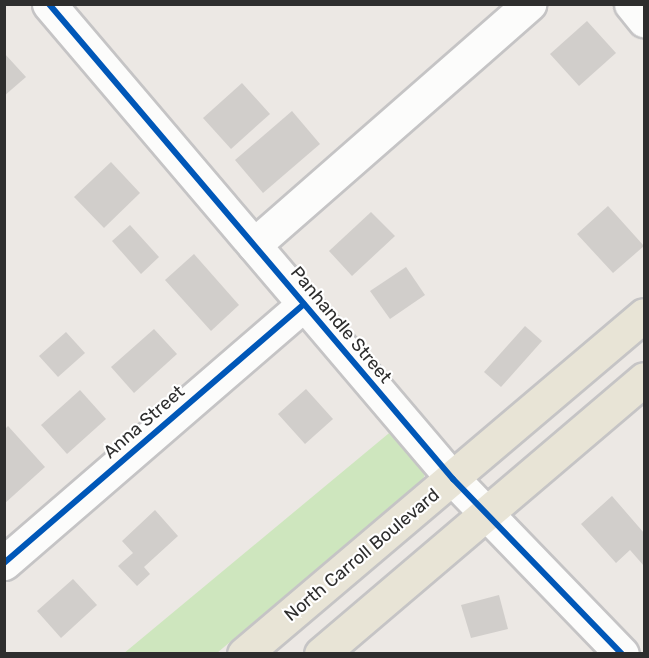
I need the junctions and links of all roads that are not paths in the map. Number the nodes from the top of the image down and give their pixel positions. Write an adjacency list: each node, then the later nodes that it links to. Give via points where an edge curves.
1 (49, 4): 5 (street, Panhandle Street)
2 (529, 4): 5 (street)
3 (631, 4): 4 (street)
4 (645, 20)
5 (254, 245): 6 (street, Panhandle Street)
6 (304, 304): 9 (street, Panhandle Street); 11 (street, Anna Street)
7 (645, 315): 9 (main road, North Carroll Boulevard)
8 (645, 379): 10 (main road)
9 (453, 479): 10 (street, Panhandle Street); 12 (main road, North Carroll Boulevard)
10 (486, 515): 13 (main road); 14 (street, Panhandle Street)
11 (4, 563)
12 (243, 654)
13 (321, 654)
14 (622, 654)

